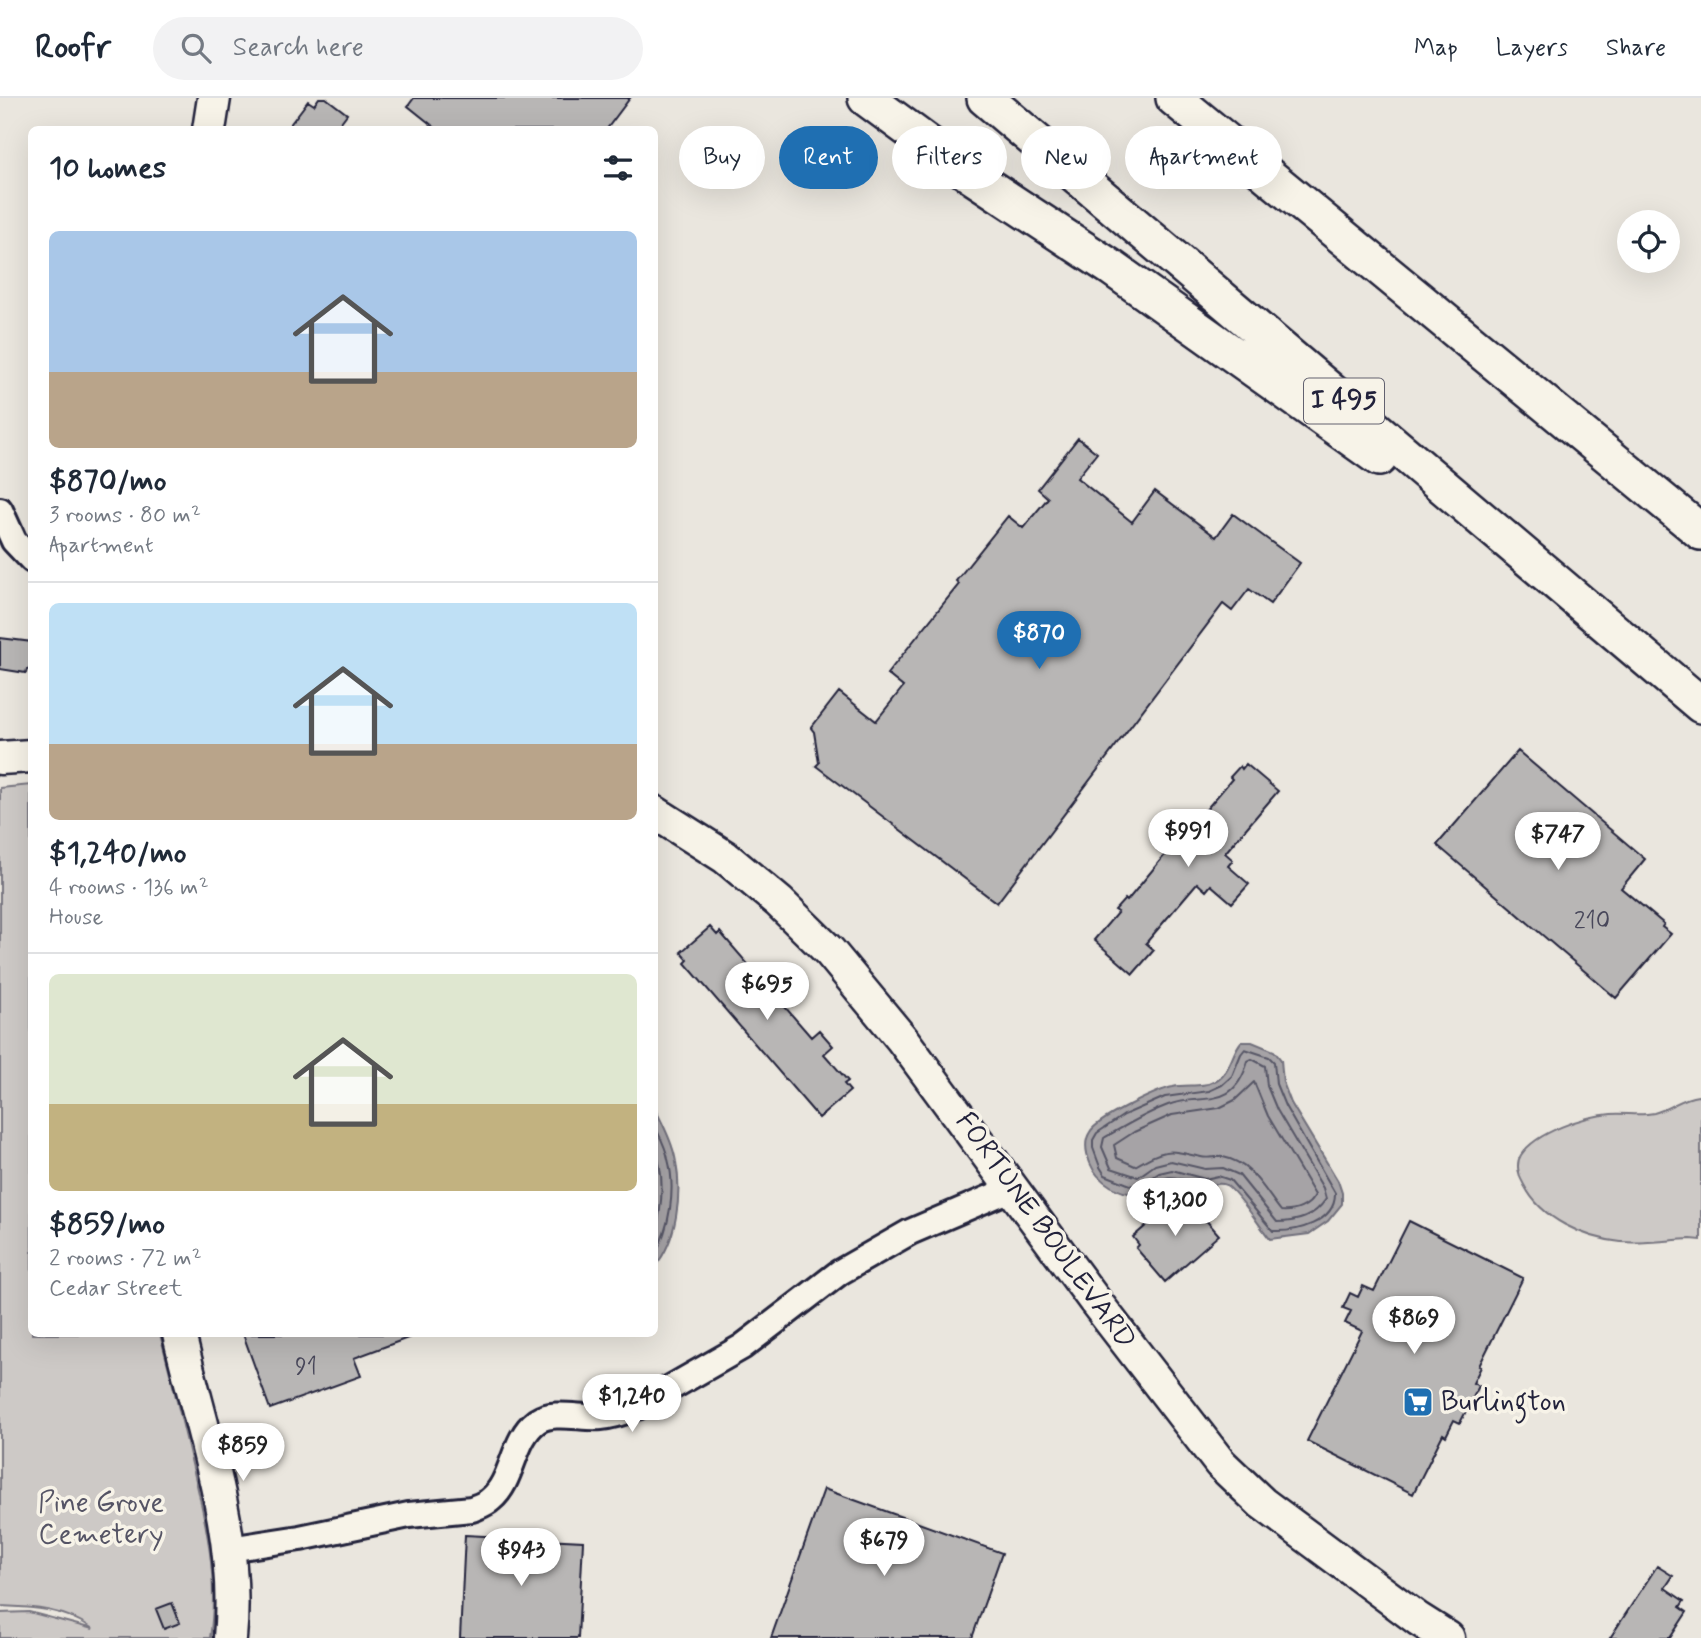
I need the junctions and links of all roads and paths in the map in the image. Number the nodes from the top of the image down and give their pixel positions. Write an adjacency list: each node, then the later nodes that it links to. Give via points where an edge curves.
1 (214, 98): 5 (main road)
2 (866, 98): 9 (highway, via 972,176 1261,372)
3 (985, 98): 9 (highway, I 495)
4 (1174, 98): 7 (highway)
5 (210, 126)
6 (0, 510): 8 (street, via 14,541)
7 (1701, 533)
8 (28, 556)
9 (1593, 613): 10 (highway, I 495)
10 (1701, 705)
11 (28, 756): 12 (main road)
12 (0, 758)
13 (658, 815): 14 (main road, FORTUNE BOULEVARD, via 725,857 830,952 902,1039)
14 (1013, 1188): 16 (street, via 910,1232 840,1272 742,1347 637,1407 600,1418 548,1417 536,1422 526,1433 500,1491 489,1502 472,1509); 18 (main road, FORTUNE BOULEVARD, via 1220,1463 1262,1503)
15 (180, 1337): 16 (main road)
16 (229, 1549): 17 (main road)
17 (230, 1638)
18 (1448, 1638)

